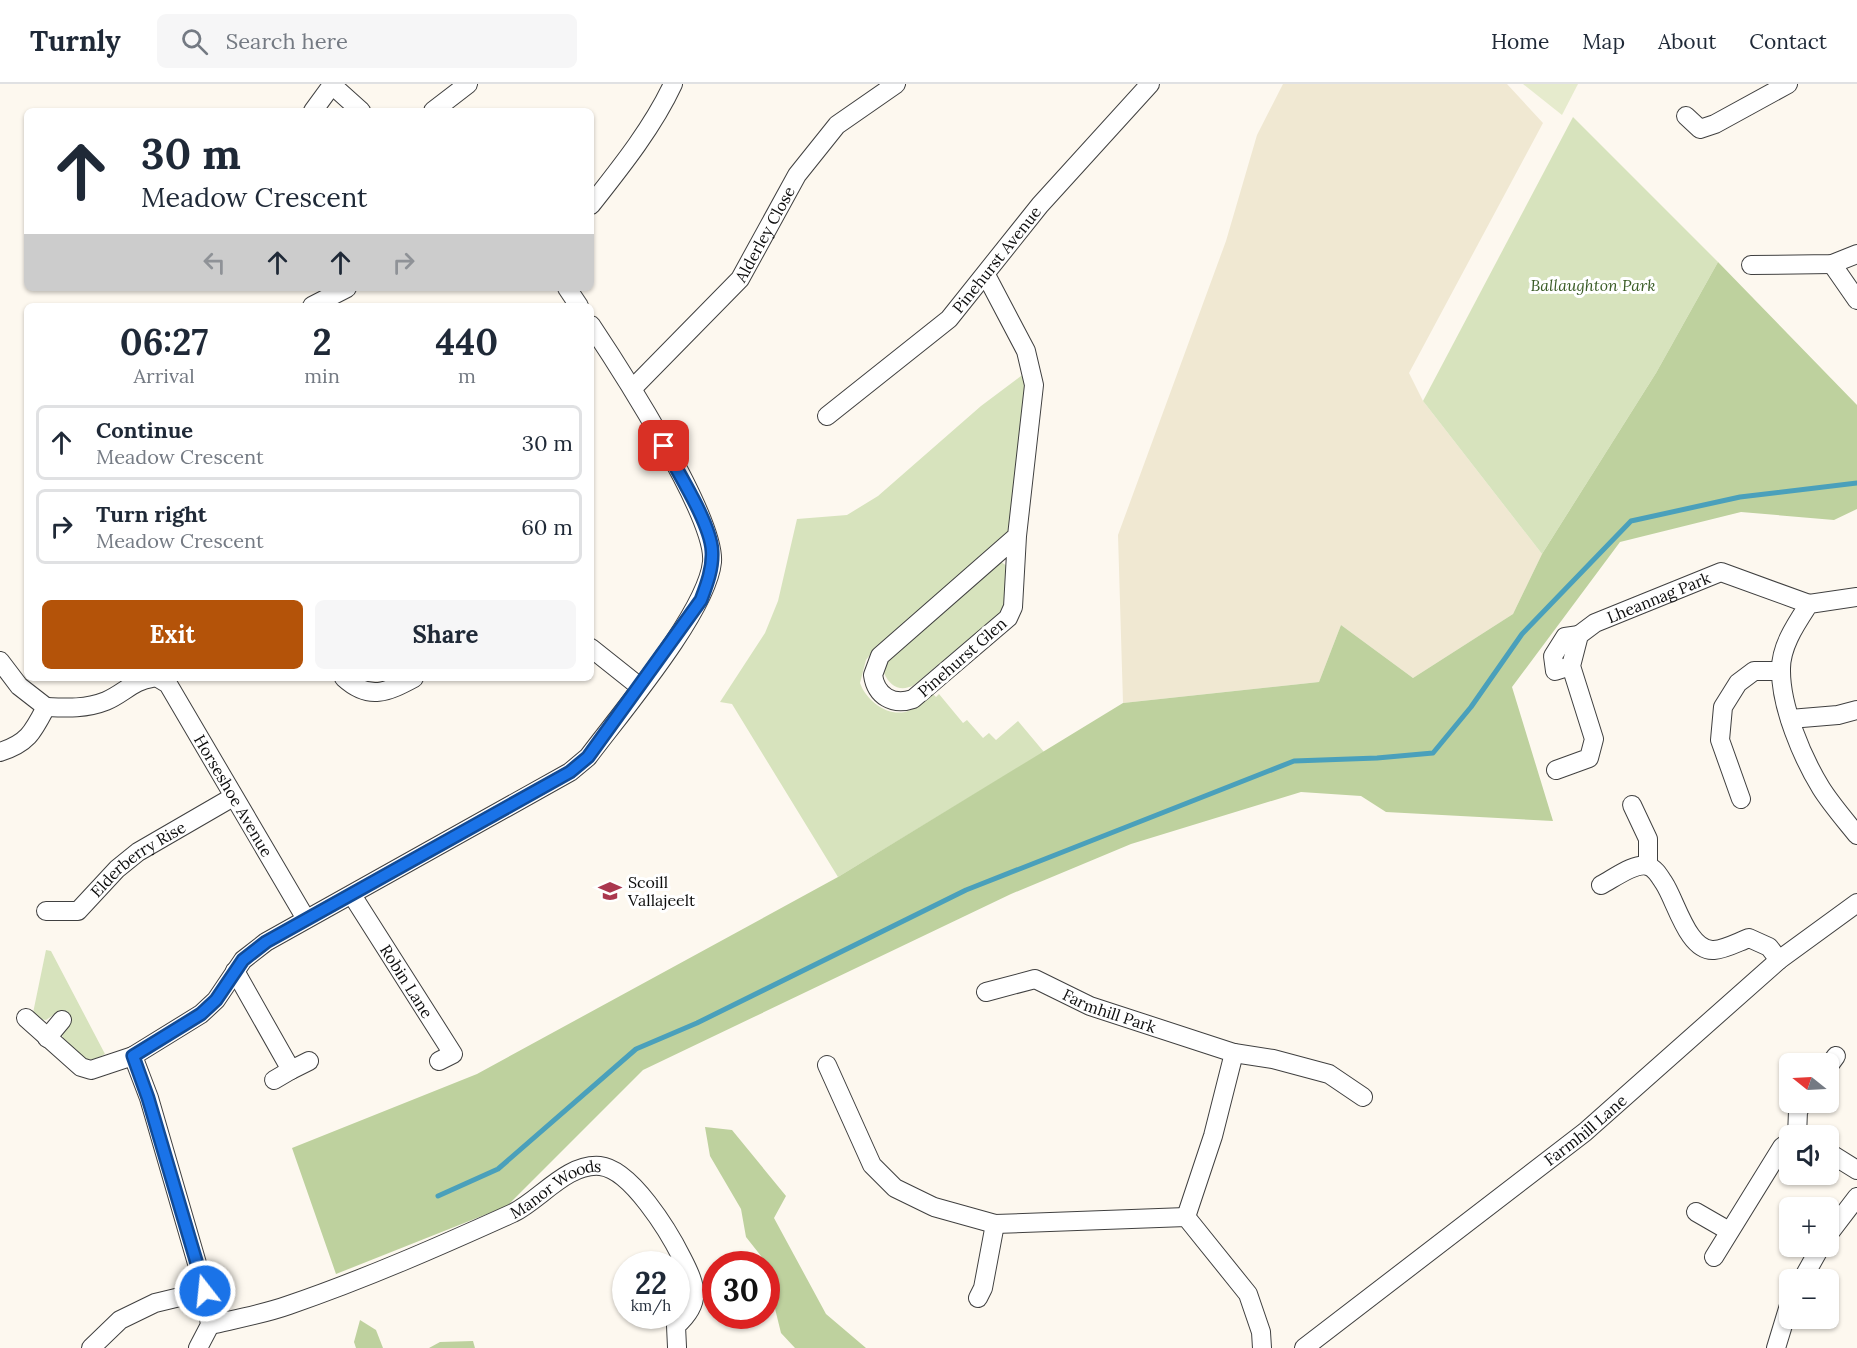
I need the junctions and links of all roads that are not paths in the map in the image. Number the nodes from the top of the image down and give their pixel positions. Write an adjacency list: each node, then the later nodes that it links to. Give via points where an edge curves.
1 (468, 84): 9 (street)
2 (673, 84): 11 (street)
3 (896, 84): 20 (street, Alderley Close, via 837,125 797,175 740,279)
4 (1150, 84): 15 (street, Pinehurst Avenue, via 1040,205)
5 (1788, 84): 10 (street, via 1699,135)
6 (332, 85): 7 (street); 8 (street)
7 (315, 108)
8 (358, 108)
9 (437, 108)
10 (1686, 116)
11 (594, 201)
12 (1857, 254): 13 (street)
13 (1832, 264): 14 (street); 17 (street)
14 (1751, 266)
15 (986, 275): 21 (street, Pinehurst Avenue, via 937,330); 22 (street, Pinehurst Glen, via 1026,351 1034,385)
16 (341, 291): 18 (street)
17 (1857, 300)
18 (318, 303)
19 (594, 330): 20 (street)
20 (633, 388): 32 (street, via 694,502 712,548 712,564 701,600)
21 (827, 416)
22 (1017, 536): 22 (street, Pinehurst Glen, via 880,656 873,675 879,692 886,698 899,702 913,699 1008,618 1014,602)
23 (1857, 597): 24 (street, Lheannag Park)
24 (1809, 604): 27 (street, via 1794,626); 37 (street, Lheannag Park, via 1721,572 1595,623 1579,635 1571,666 1594,739 1589,758)
25 (594, 650): 32 (street)
26 (0, 661): 33 (street, via 19,686)
27 (1781, 671): 35 (street); 39 (street, via 1754,671 1738,683 1723,707 1720,740)
28 (138, 681): 33 (street, via 107,701 76,709)
29 (163, 681): 38 (street, Horseshoe Avenue)
30 (348, 681): 31 (street, via 357,688 387,692)
31 (408, 681)
32 (640, 687): 44 (street, via 588,757 570,772)
33 (46, 707): 36 (street, via 21,746)
34 (1857, 710): 35 (street)
35 (1790, 719): 41 (street, via 1821,788)
36 (0, 752)
37 (1556, 770)
38 (233, 797): 46 (street, Elderberry Rise, via 138,852 78,911); 47 (street, Horseshoe Avenue)
39 (1741, 798)
40 (1632, 805): 42 (street, via 1648,839)
41 (1857, 835)
42 (1648, 866): 43 (street, via 1636,867); 48 (street, via 1662,880 1692,940 1701,948 1713,950 1749,938 1769,947)
43 (1601, 885)
44 (352, 895): 47 (street); 57 (street, Robin Lane, via 453,1054)
45 (1857, 903): 48 (street, Farmhill Lane)
46 (46, 910)
47 (306, 919): 49 (street, via 266,942)
48 (1779, 960): 80 (street, Farmhill Lane, via 1585,1132)
49 (235, 971): 55 (street, via 216,1000 201,1014); 59 (street)
50 (986, 992): 54 (street, Farmhill Park, via 1035,979 1090,1006)
51 (26, 1018): 53 (street)
52 (62, 1020): 53 (street)
53 (47, 1038): 55 (street, via 81,1067 91,1070)
54 (1234, 1053): 61 (street, Farmhill Park, via 1329,1074); 67 (street, via 1214,1136)
55 (133, 1056): 72 (street)
56 (309, 1061): 59 (street)
57 (439, 1061)
58 (827, 1065): 69 (street, via 872,1164 895,1188 934,1207)
59 (291, 1070): 60 (street)
60 (274, 1080)
61 (1363, 1097)
62 (1779, 1152): 70 (street)
63 (1839, 1159): 64 (street)
64 (1857, 1170)
65 (1857, 1197): 68 (street)
66 (1696, 1212): 70 (street)
67 (1186, 1217): 69 (street); 79 (street, via 1248,1294 1261,1332)
68 (1839, 1221)
69 (995, 1224): 73 (street)
70 (1729, 1231): 71 (street)
71 (1714, 1257)
72 (205, 1291): 74 (street); 77 (street, via 155,1303 120,1320)
73 (978, 1298)
74 (210, 1325): 76 (street, Manor Woods, via 288,1306 339,1286 516,1212 576,1171 599,1166 617,1172 646,1201 692,1277 694,1304 691,1313 676,1326); 78 (street)
75 (1782, 1329): 81 (street)
76 (677, 1347)
77 (91, 1348)
78 (198, 1348)
79 (1262, 1348)
80 (1304, 1348)
81 (1776, 1348)

